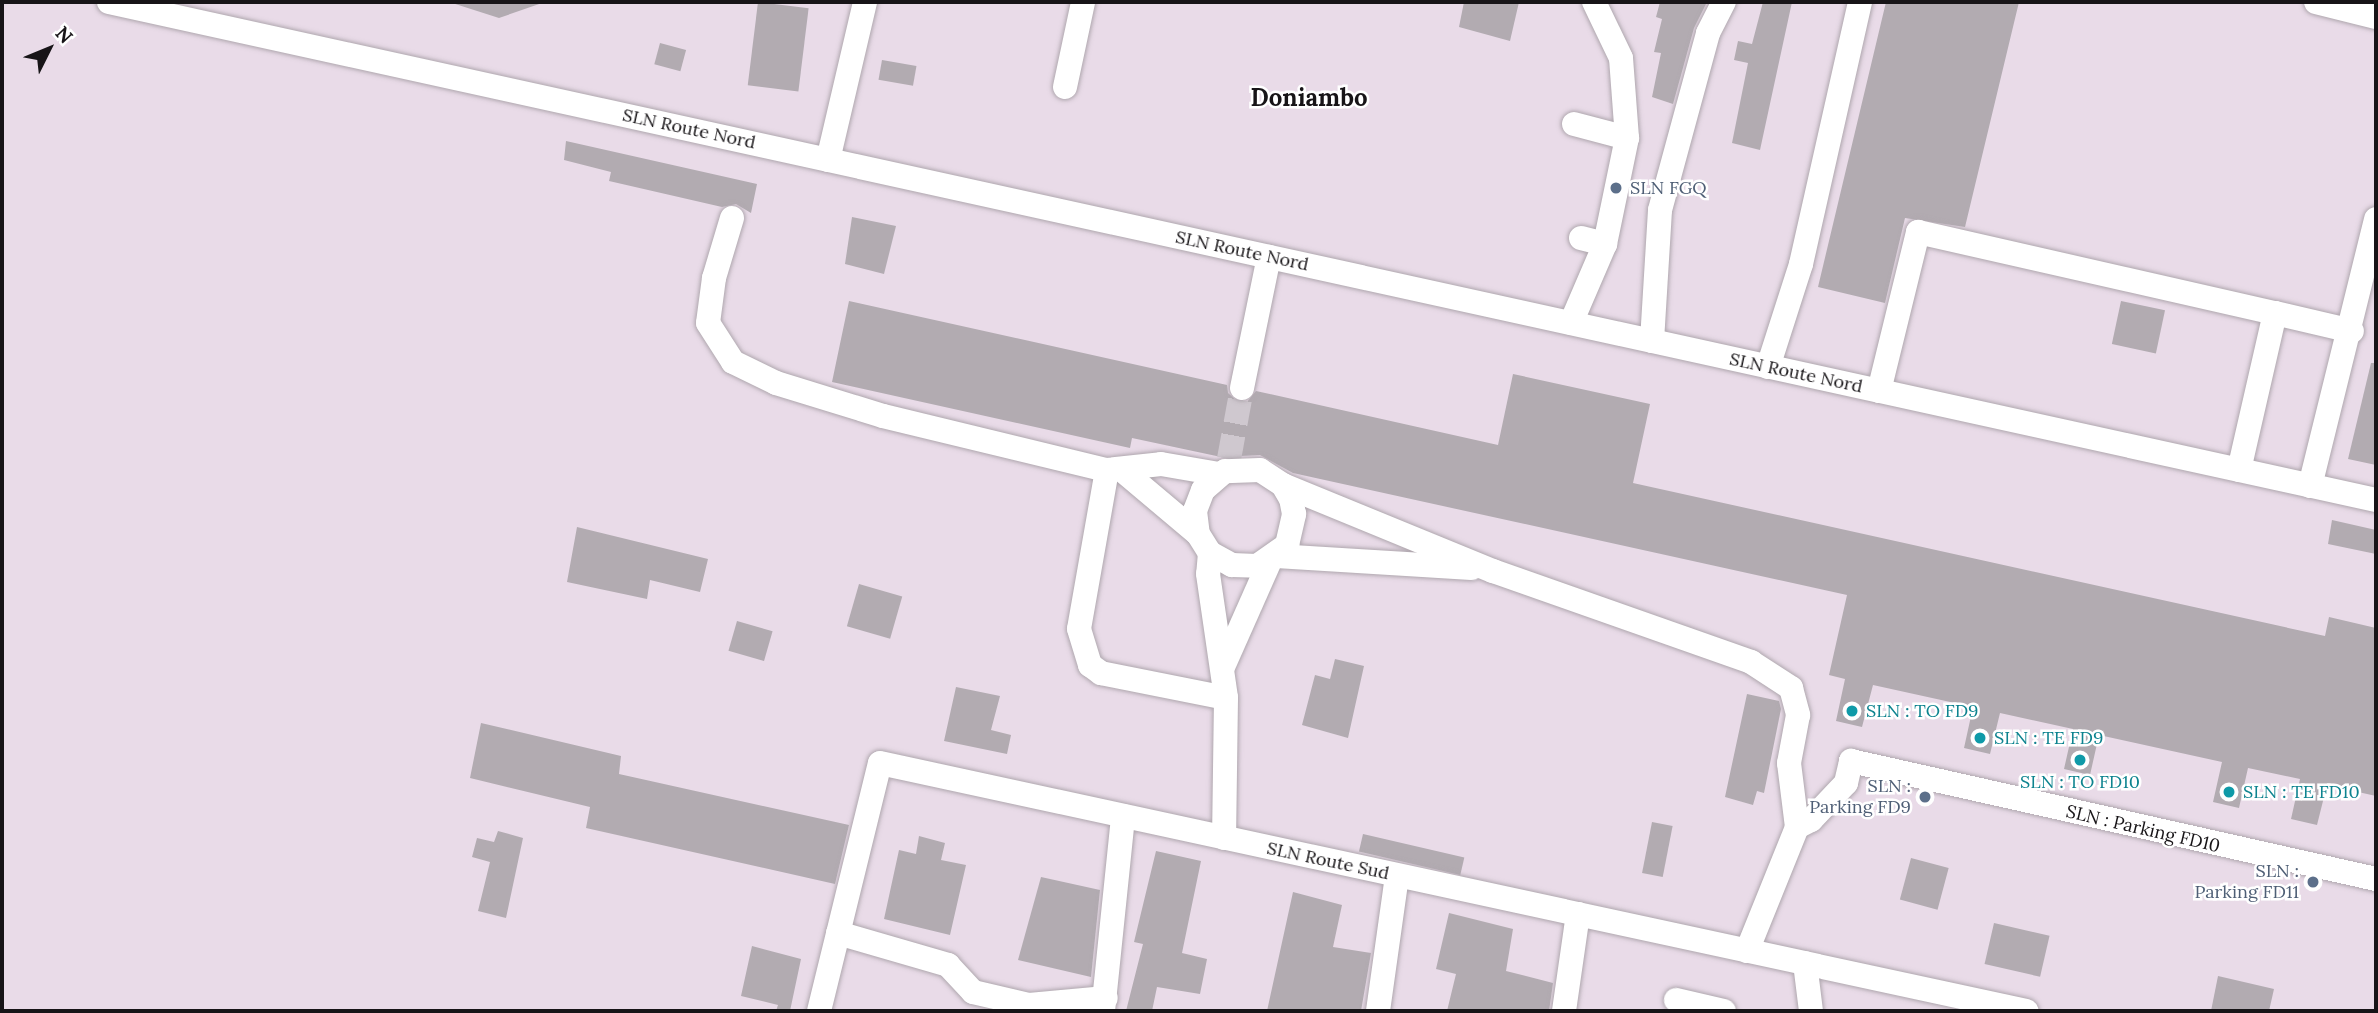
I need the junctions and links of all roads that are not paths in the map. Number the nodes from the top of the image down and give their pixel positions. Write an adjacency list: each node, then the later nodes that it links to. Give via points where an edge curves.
1 (109, 2): 12 (lane, SLN Route Nord)
2 (865, 2): 12 (lane)
3 (1083, 2): 9 (lane)
4 (1594, 2): 11 (lane, via 1621,58)
5 (1724, 2): 20 (lane, via 1708,33 1660,210)
6 (1860, 2): 21 (lane, via 1801,264)
7 (2316, 2): 8 (lane)
8 (2376, 17)
9 (1065, 87)
10 (1574, 124): 11 (lane)
11 (1628, 138): 18 (lane, via 1593,241)
12 (828, 160): 15 (lane, SLN Route Nord)
13 (732, 218): 25 (lane, via 714,278 708,323 733,362 776,383 883,416)
14 (2376, 219): 16 (lane)
15 (1269, 257): 18 (lane, SLN Route Nord); 22 (lane)
16 (2368, 298): 19 (lane)
17 (2275, 313): 19 (lane); 23 (lane, via 1917,232); 26 (lane)
18 (1572, 323): 20 (lane, SLN Route Nord)
19 (2352, 331): 28 (lane)
20 (1652, 341): 21 (lane, SLN Route Nord)
21 (1768, 367): 23 (lane, SLN Route Nord)
22 (1242, 388)
23 (1879, 391): 26 (lane, SLN Route Nord)
24 (1227, 467): 25 (lane, via 1161,464); 27 (lane, via 1260,470); 30 (lane, via 1203,490 1195,511)
25 (1115, 470): 30 (lane); 34 (lane, via 1079,629 1090,665 1101,673)
26 (2239, 470): 28 (lane, SLN Route Nord)
27 (1283, 485): 31 (lane, via 1294,514 1287,545); 32 (lane)
28 (2311, 486): 29 (lane, SLN Route Nord)
29 (2376, 500)
30 (1204, 543): 31 (lane, via 1245,567); 33 (lane)
31 (1273, 559): 32 (lane, via 1399,561); 33 (lane)
32 (1493, 571): 36 (lane, via 1751,662 1791,688 1798,715 1788,763)
33 (1223, 667): 34 (lane)
34 (1226, 698): 37 (lane)
35 (1123, 816): 37 (lane, SLN Route Sud); 41 (lane, SLN Route Sud, via 880,763); 46 (lane)
36 (1804, 824): 39 (lane, SLN : Parking FD10, via 1846,783 1850,761); 42 (lane)
37 (1224, 838): 38 (lane, SLN Route Sud)
38 (1396, 876): 40 (lane, SLN Route Sud); 49 (lane)
39 (2376, 879)
40 (1578, 914): 42 (lane, SLN Route Sud); 50 (lane)
41 (838, 933): 45 (lane, via 948,965); 48 (lane, SLN Route Sud)
42 (1748, 951): 43 (lane, SLN Route Sud)
43 (1805, 963): 52 (lane); 53 (lane, SLN Route Sud)
44 (1676, 1000): 51 (lane)
45 (970, 1002): 47 (lane)
46 (1104, 1005): 47 (lane)
47 (1033, 1008)
48 (818, 1011)
49 (1378, 1011)
50 (1564, 1011)
51 (1724, 1011)
52 (1811, 1011)
53 (2026, 1011)

